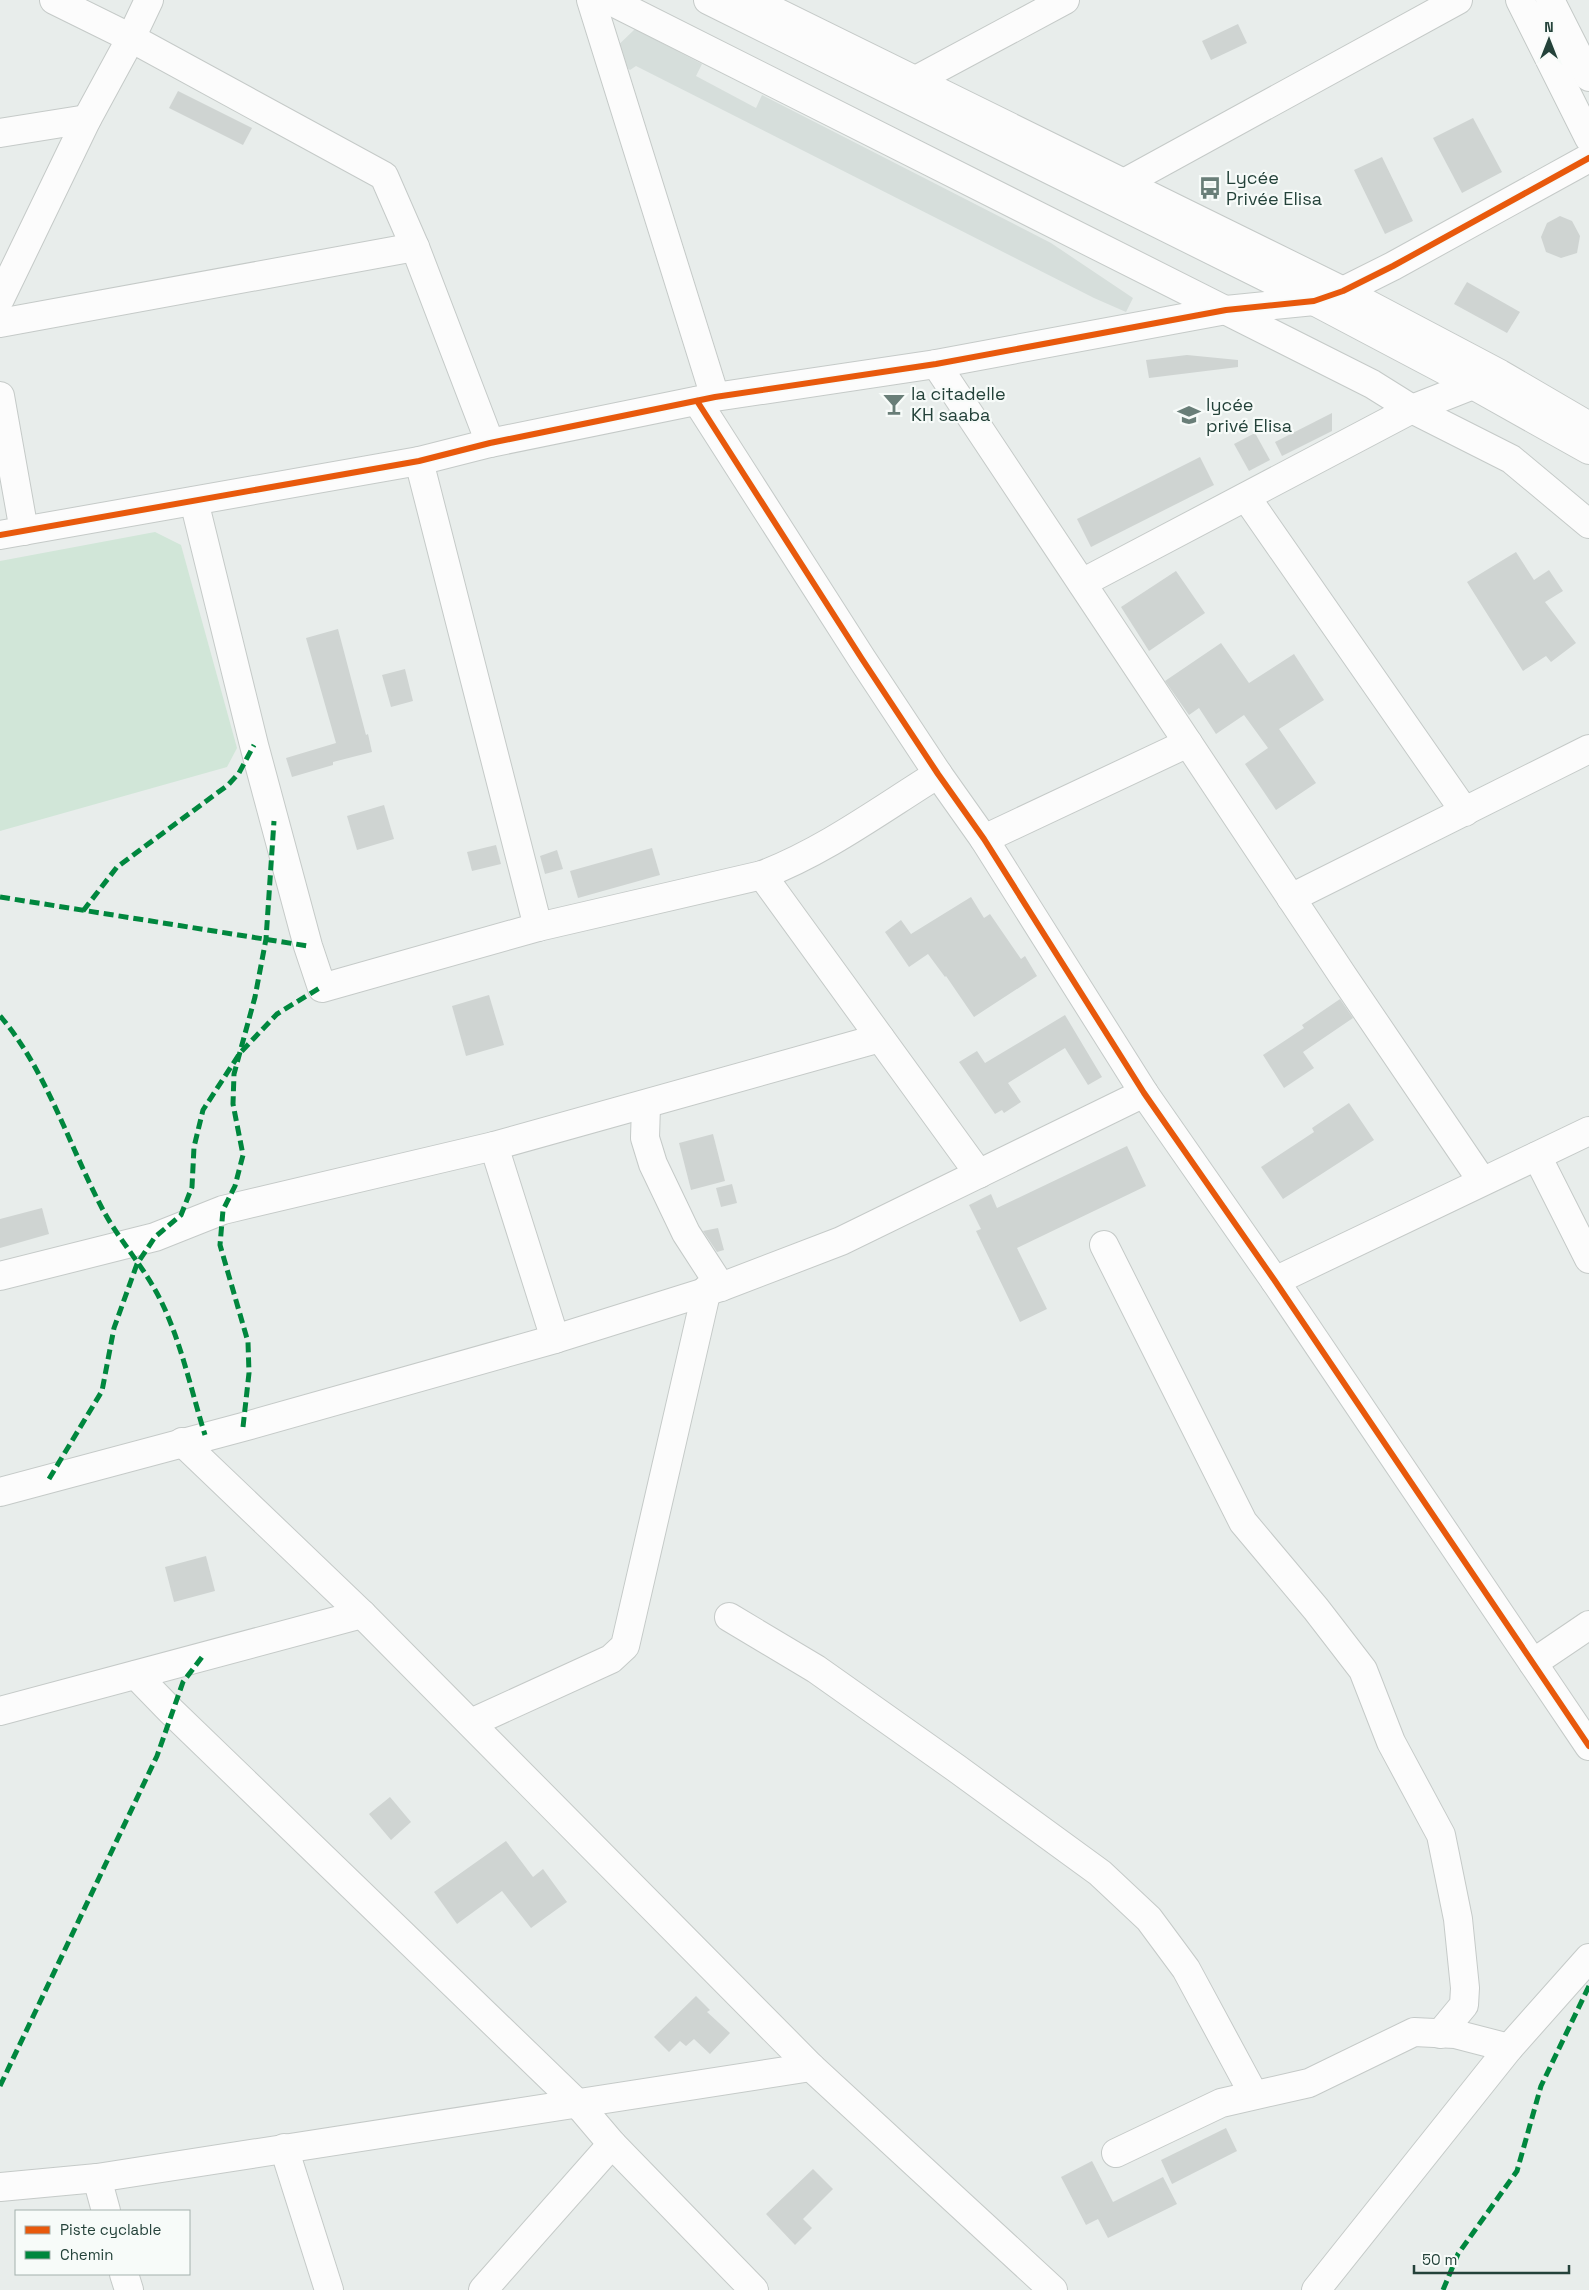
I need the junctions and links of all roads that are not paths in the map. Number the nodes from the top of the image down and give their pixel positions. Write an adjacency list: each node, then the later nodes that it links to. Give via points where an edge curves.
1 (54, 0): 11 (street)
2 (149, 0): 11 (street)
3 (591, 0): 28 (street)
4 (609, 0): 23 (street)
5 (708, 0): 22 (street)
6 (752, 0): 13 (street)
7 (1065, 0): 13 (street)
8 (1458, 0): 18 (street)
9 (1520, 0): 16 (street)
10 (1550, 0): 12 (street)
11 (131, 38): 14 (street); 19 (street, via 384,176)
12 (1589, 77)
13 (914, 81): 18 (street)
14 (87, 119): 15 (street); 21 (street)
15 (0, 133)
16 (1589, 138)
17 (1589, 158): 20 (street)
18 (1124, 183): 20 (street)
19 (415, 247): 24 (street); 31 (street)
20 (1343, 291): 22 (street); 30 (street, via 1500,374)
21 (0, 299)
22 (1314, 301): 23 (street); 26 (street)
23 (1226, 310): 25 (street); 29 (street, via 1372,384)
24 (0, 323)
25 (936, 364): 28 (street); 38 (street)
26 (1473, 385): 29 (street); 32 (street)
27 (0, 396): 37 (street)
28 (706, 399): 31 (street); 41 (street)
29 (1412, 409): 34 (street); 36 (street, via 1511,458)
30 (1589, 426)
31 (490, 443): 33 (street)
32 (1589, 450)
33 (419, 461): 35 (street); 46 (street)
34 (1246, 498): 38 (street); 42 (street)
35 (194, 501): 37 (street); 46 (street, via 254,745 321,987)
36 (1589, 524)
37 (12, 533)
38 (1082, 583): 39 (street)
39 (1188, 743): 43 (street); 45 (street)
40 (1589, 749): 42 (street)
41 (938, 774): 43 (street); 44 (street, via 835,841)
42 (1465, 812): 45 (street)
43 (984, 839): 48 (street)
44 (762, 875): 46 (street); 47 (street)
45 (1291, 898): 54 (street)
46 (538, 927)
47 (880, 1038): 49 (street); 53 (street)
48 (1144, 1093): 53 (street); 58 (street)
49 (646, 1105): 51 (street); 59 (street, via 645,1138 653,1164)
50 (1589, 1131): 52 (street)
51 (494, 1146): 57 (street, via 223,1210 155,1238); 60 (street)
52 (1536, 1156): 54 (street); 56 (street)
53 (979, 1174): 59 (street, via 841,1240)
54 (1482, 1181): 58 (street)
55 (1104, 1245): 72 (street, via 1243,1522 1363,1670 1391,1742 1441,1834 1458,1919 1465,1988 1464,2005)
56 (1589, 1259)
57 (0, 1276)
58 (1275, 1281): 66 (street)
59 (714, 1288): 60 (street); 69 (street, via 625,1646 612,1659)
60 (555, 1339): 61 (street)
61 (182, 1442): 62 (street); 63 (street)
62 (0, 1492)
63 (362, 1614): 67 (street); 69 (street)
64 (729, 1617): 75 (street, via 816,1669 1100,1874 1149,1919 1186,1969)
65 (1589, 1625): 66 (street)
66 (1534, 1663): 70 (street)
67 (136, 1675): 68 (street); 76 (street)
68 (0, 1711)
69 (471, 1723): 74 (street)
70 (1589, 1746)
71 (1589, 1958): 73 (street)
72 (1440, 2034): 73 (street, via 1455,2034); 75 (street, via 1414,2032 1309,2083)
73 (1509, 2048): 89 (street)
74 (812, 2067): 76 (street); 88 (street)
75 (1254, 2095): 79 (street, via 1220,2103)
76 (578, 2104): 77 (street); 78 (street)
77 (612, 2144): 86 (street); 87 (street)
78 (284, 2148): 80 (street); 85 (street)
79 (1116, 2152)
80 (97, 2178): 81 (street); 82 (street)
81 (0, 2187)
82 (106, 2210)
83 (124, 2275): 84 (street)
84 (129, 2290)
85 (328, 2290)
86 (483, 2290)
87 (754, 2290)
88 (1053, 2290)
89 (1316, 2290)

